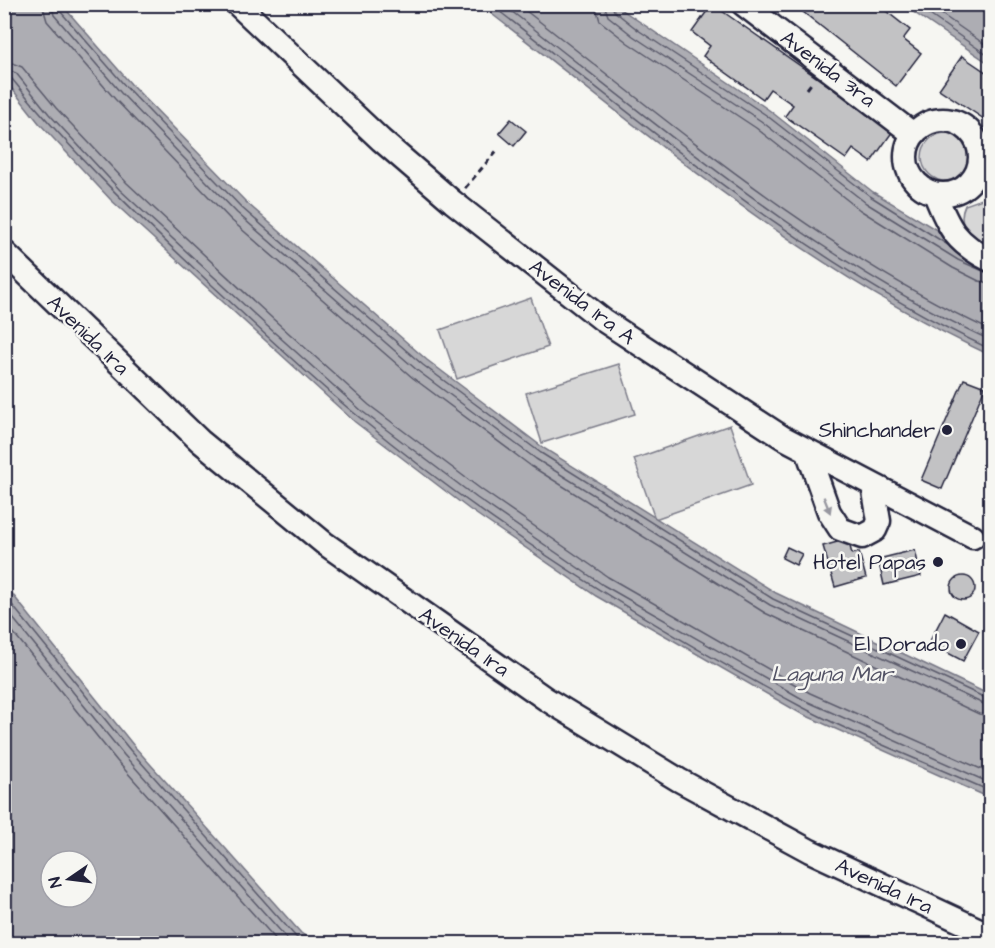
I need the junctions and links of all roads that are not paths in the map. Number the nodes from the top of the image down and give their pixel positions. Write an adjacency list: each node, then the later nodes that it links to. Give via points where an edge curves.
1 (237, 4): 8 (street, Avenida 1ra A, via 332,96 453,202 636,344 735,409)
2 (743, 4): 3 (street, Avenida 3ra)
3 (914, 134): 4 (street, via 933,121 958,123 976,139); 5 (street, via 908,145 908,170 924,189)
4 (985, 163): 5 (street, via 964,188)
5 (935, 194): 7 (street, via 957,239)
6 (4, 252): 11 (street, Avenida 1ra, via 200,441 324,543 546,699 679,780 810,852)
7 (990, 260)
8 (807, 450): 9 (street, Avenida 1ra A); 9 (street, one-way to 9, via 829,512 844,532 862,537 875,530 879,521)
9 (873, 485): 10 (street, Avenida 1ra A)
10 (973, 537)
11 (990, 935)

